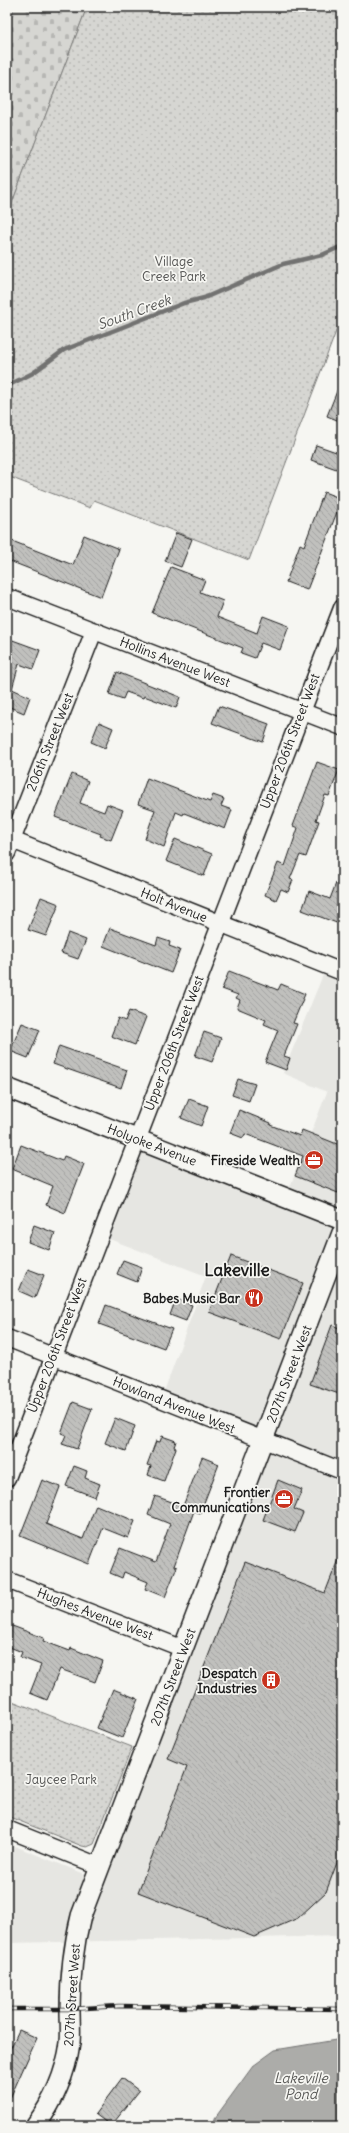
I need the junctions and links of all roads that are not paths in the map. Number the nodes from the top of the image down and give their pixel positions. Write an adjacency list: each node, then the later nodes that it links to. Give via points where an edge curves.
1 (7, 597): 3 (street, Hollins Avenue West)
2 (342, 608): 4 (street, Upper 206th Street West)
3 (94, 631): 4 (street, Hollins Avenue West); 6 (street, 206th Street West)
4 (301, 712): 5 (street, Hollins Avenue West); 7 (street, Upper 206th Street West)
5 (342, 727)
6 (8, 844): 7 (street, Holt Avenue)
7 (220, 923): 8 (street, Holt Avenue); 10 (street, Upper 206th Street West)
8 (342, 972)
9 (7, 1088): 10 (street, Holyoke Avenue)
10 (137, 1139): 11 (street, Holyoke Avenue); 14 (street, Upper 206th Street West)
11 (342, 1220)
12 (342, 1233): 15 (street, 207th Street West)
13 (7, 1338): 14 (street, Howland Avenue West)
14 (53, 1357): 15 (street, Howland Avenue West); 17 (street, Upper 206th Street West)
15 (264, 1441): 16 (street, Howland Avenue West); 19 (street, 207th Street West)
16 (342, 1471)
17 (7, 1478)
18 (7, 1580): 19 (street, Hughes Avenue West)
19 (184, 1649): 21 (street, 207th Street West)
20 (7, 1829): 21 (street)
21 (99, 1866): 22 (street, 207th Street West, via 81,1916 74,1947 70,2042 64,2070 48,2108)
22 (34, 2126)

